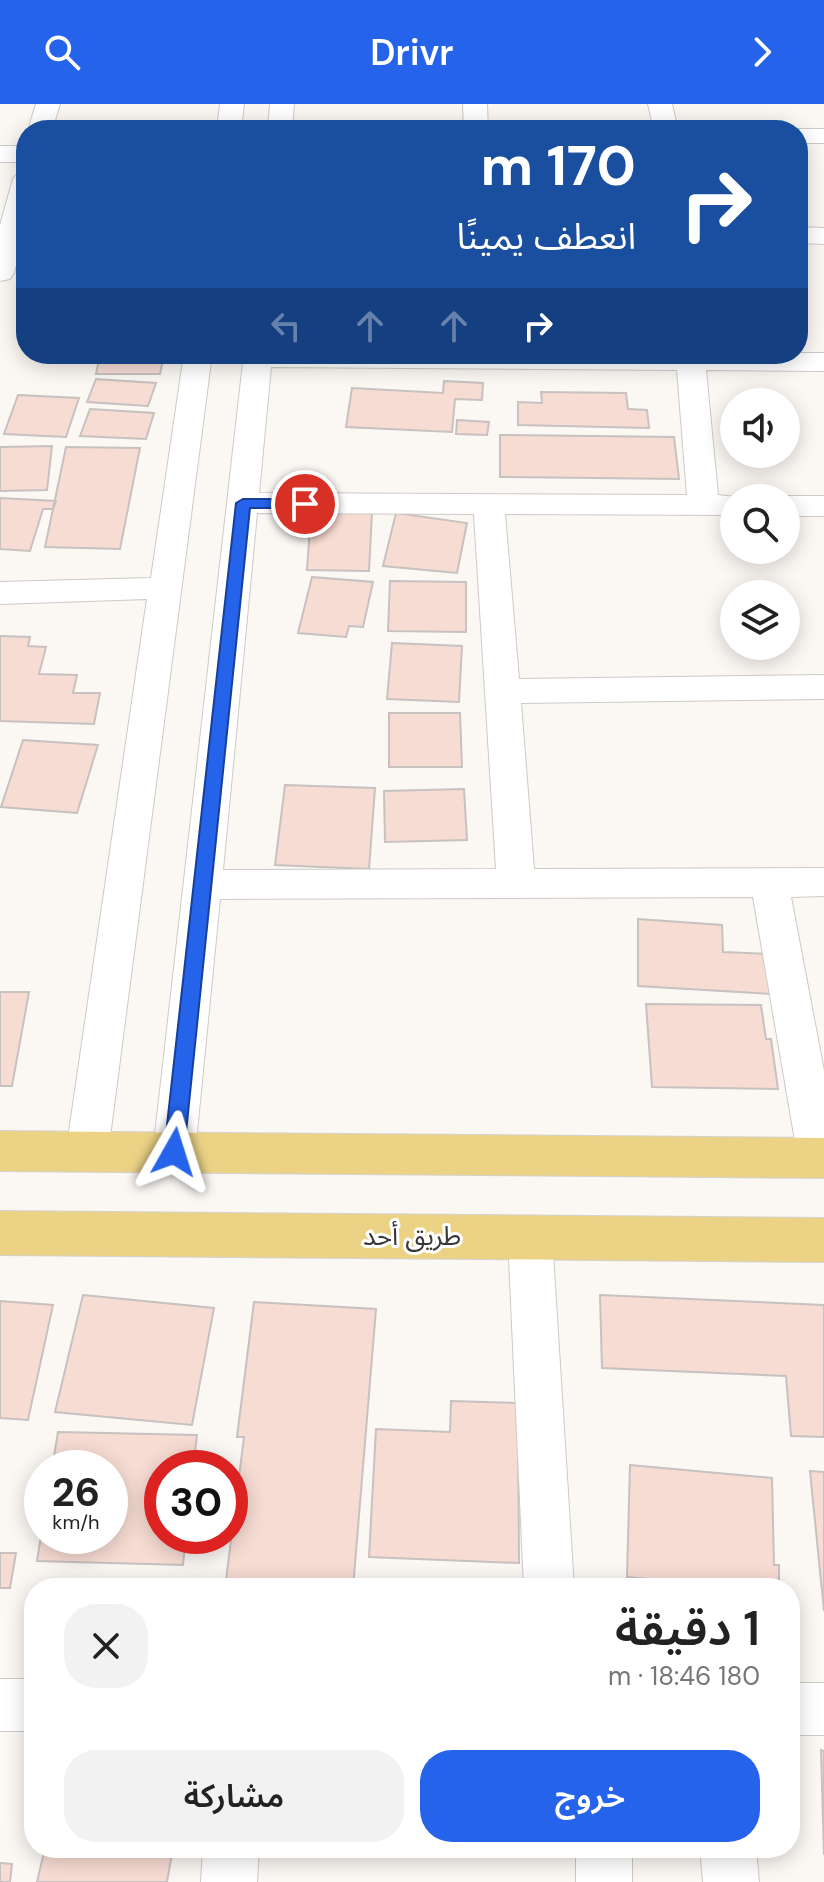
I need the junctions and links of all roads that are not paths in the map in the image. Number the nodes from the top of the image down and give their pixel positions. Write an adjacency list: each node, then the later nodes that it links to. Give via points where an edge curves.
1 (16, 232): 2 (street)
2 (4, 275)
3 (197, 364): 12 (street)
4 (256, 364): 6 (street)
5 (691, 364): 8 (street)
6 (243, 503): 7 (street); 19 (street)
7 (489, 504): 8 (street); 15 (street)
8 (703, 505): 9 (street)
9 (720, 505)
10 (800, 506): 11 (street)
11 (824, 506)
12 (165, 588): 13 (street); 21 (street)
13 (0, 593)
14 (824, 687): 15 (street)
15 (502, 691): 18 (street)
16 (769, 882): 17 (street); 18 (street); 23 (street)
17 (824, 882)
18 (516, 883): 19 (street)
19 (202, 885): 22 (street)
20 (0, 1151): 21 (main road)
21 (87, 1152): 22 (main road)
22 (174, 1152): 23 (main road)
23 (822, 1158)
24 (0, 1233): 25 (main road, طريق أحد)
25 (530, 1237): 26 (main road, طريق أحد); 27 (street)
26 (824, 1240)
27 (548, 1578)
28 (0, 1705): 29 (street)
29 (24, 1705)
30 (800, 1709): 31 (street)
31 (824, 1709)
32 (230, 1858): 35 (street)
33 (604, 1858): 36 (street)
34 (729, 1858): 37 (street)
35 (229, 1882)
36 (604, 1882)
37 (731, 1882)

